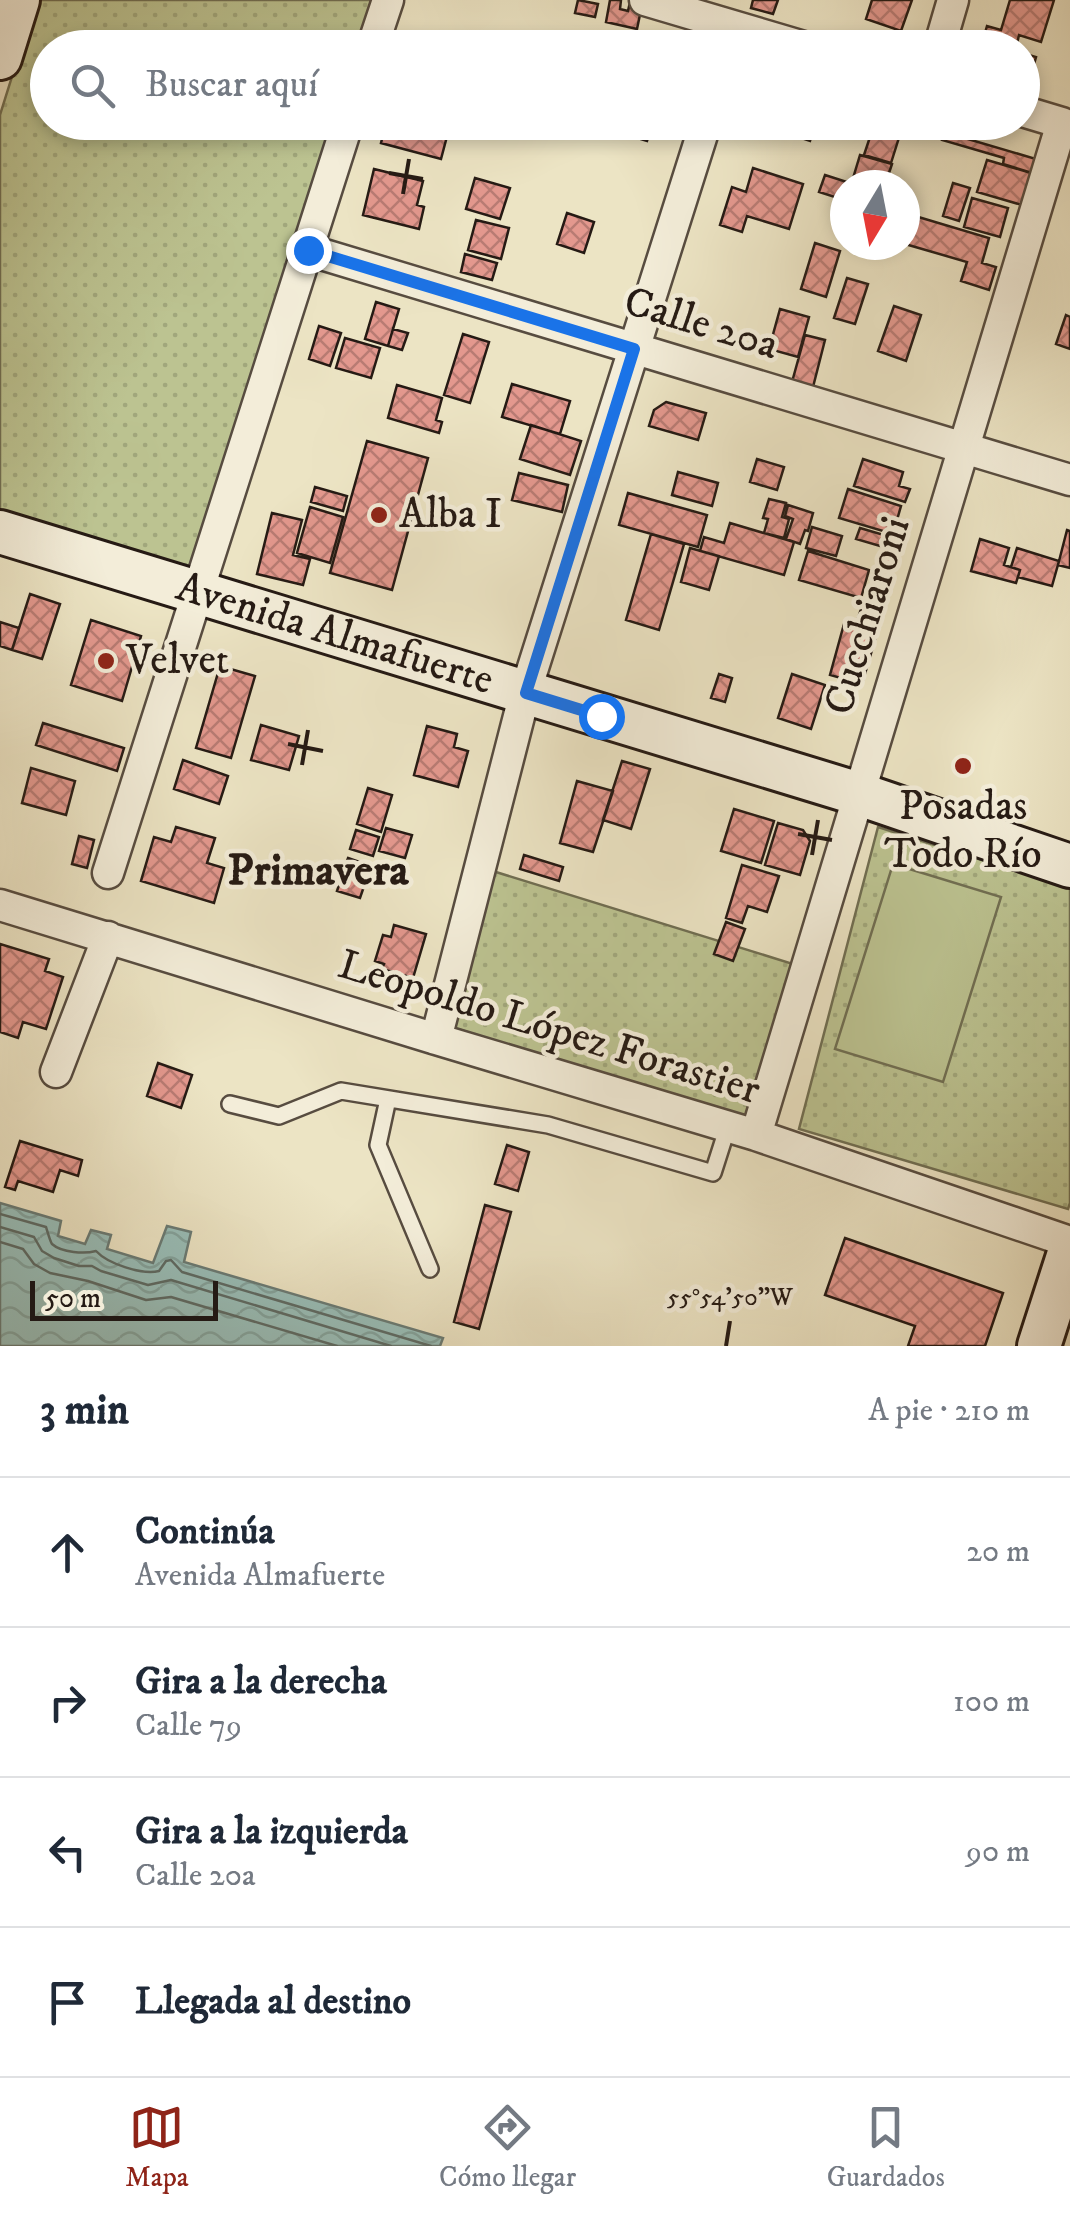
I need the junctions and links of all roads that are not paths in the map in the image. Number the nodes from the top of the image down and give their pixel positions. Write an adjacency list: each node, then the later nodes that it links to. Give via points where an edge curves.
1 (18, 0): 8 (main road)
2 (388, 0): 5 (street)
3 (953, 0): 7 (street)
4 (666, 3): 6 (street)
5 (378, 30)
6 (719, 30)
7 (944, 30)
8 (0, 58)
9 (1040, 117): 14 (street, Cucchiaroni, via 1062,123)
10 (342, 140): 12 (street)
11 (700, 140): 13 (street)
12 (308, 250): 13 (street, Calle 20a); 17 (street)
13 (634, 349): 14 (street, Calle 20a); 18 (street)
14 (964, 448): 15 (street, Calle 20a); 19 (street, Cucchiaroni)
15 (1070, 480)
16 (0, 532): 17 (main road, Avenida Almafuerte)
17 (198, 593): 18 (main road, Avenida Almafuerte); 21 (street)
18 (526, 693): 19 (main road, Avenida Almafuerte); 24 (street)
19 (859, 794): 20 (main road, Avenida Almafuerte); 28 (street, Cucchiaroni)
20 (1070, 866)
21 (108, 873)
22 (0, 905): 23 (street, Leopoldo López Forastier)
23 (108, 937): 24 (street, Leopoldo López Forastier); 25 (street)
24 (436, 1040): 28 (street, Leopoldo López Forastier)
25 (56, 1072)
26 (388, 1098): 27 (lane, via 341,1091 279,1116); 28 (lane, via 548,1125 712,1173); 31 (lane, via 378,1145)
27 (230, 1104)
28 (742, 1130): 29 (street, Leopoldo López Forastier)
29 (1070, 1242)
30 (1070, 1250): 32 (main road)
31 (430, 1269)
32 (1039, 1346)

